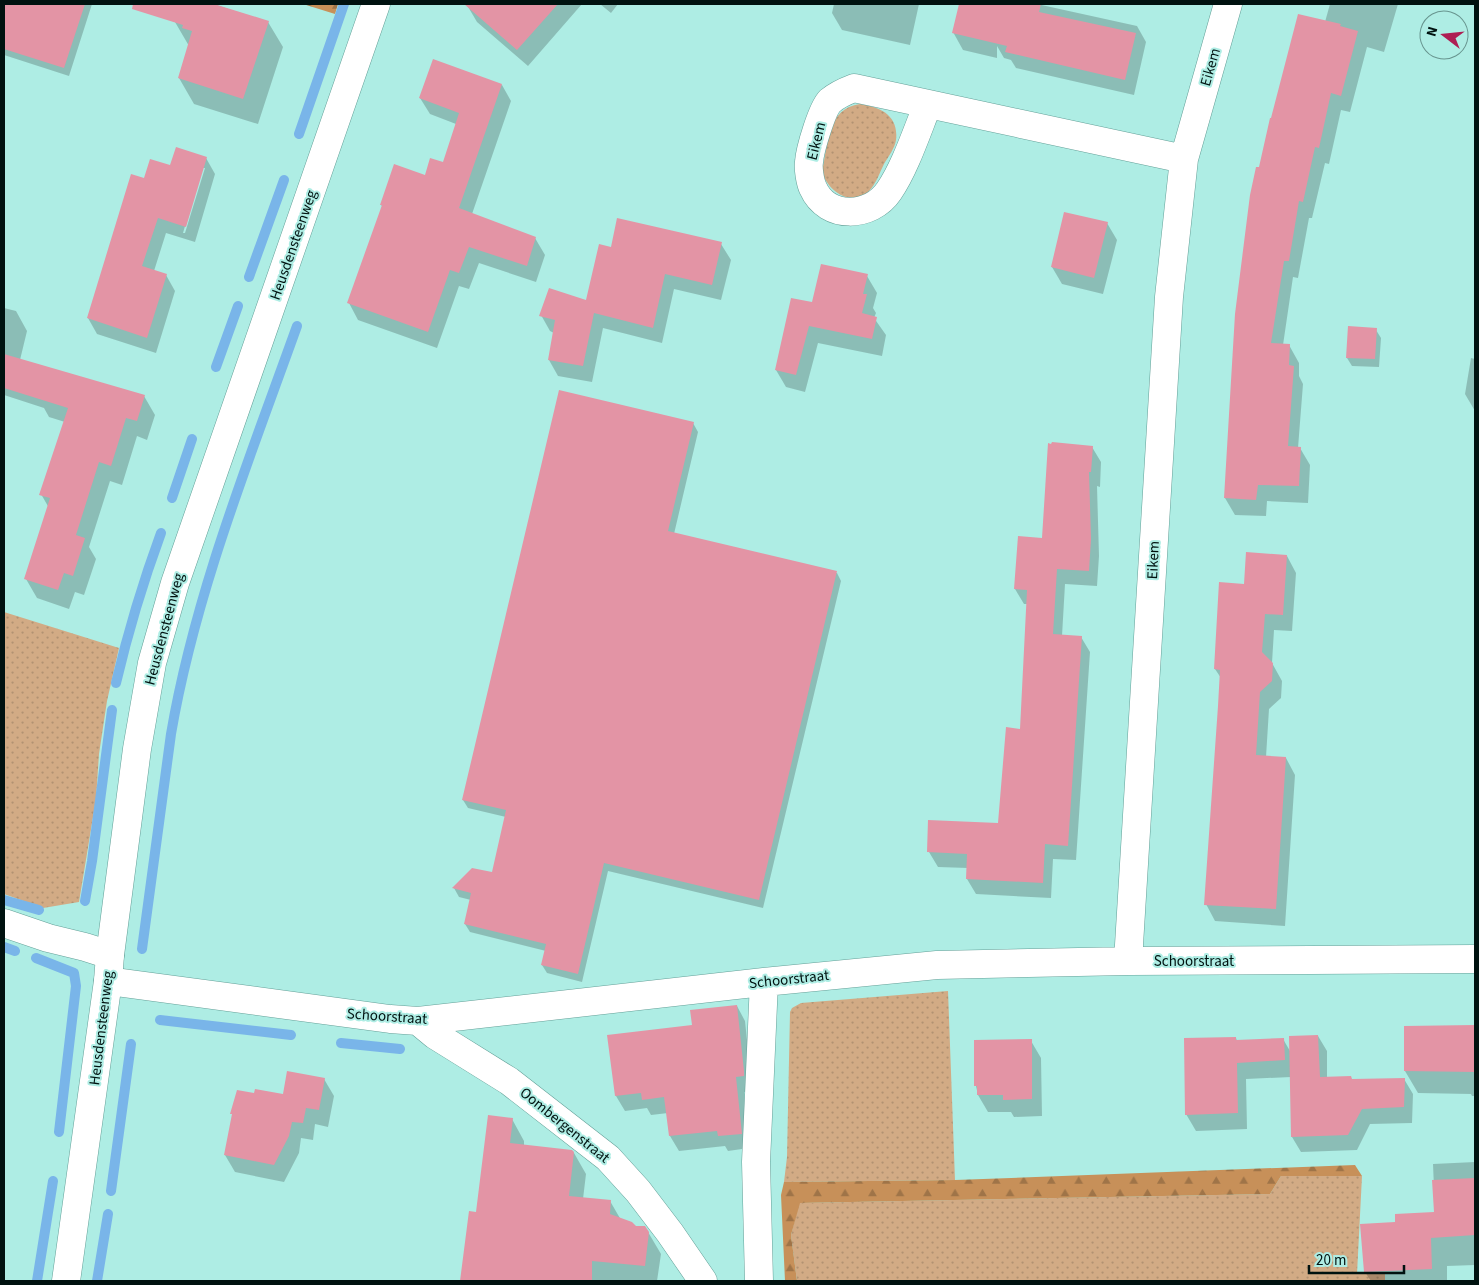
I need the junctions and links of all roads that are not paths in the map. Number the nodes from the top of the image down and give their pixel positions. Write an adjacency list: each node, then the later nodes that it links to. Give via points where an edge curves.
1 (376, 4): 8 (street, Heusdensteenweg, via 175,583 152,663 137,748)
2 (1228, 4): 4 (street, Eikem)
3 (928, 104): 3 (street, Eikem, via 854,88 830,101 819,122 809,163 813,188 822,200 842,212 856,212 876,204 889,192); 4 (street, Eikem)
4 (1184, 159): 7 (street, Eikem, via 1169,297)
5 (4, 924): 8 (street, Schoorstraat, via 86,947)
6 (1475, 960): 7 (street, Schoorstraat)
7 (1128, 961): 9 (street, Schoorstraat, via 937,965)
8 (109, 968): 10 (street, Schoorstraat, via 390,1019); 11 (street, Heusdensteenweg)
9 (764, 982): 10 (street, Schoorstraat); 13 (street, via 756,1162)
10 (418, 1021): 12 (street, Oombergenstraat, via 509,1081 608,1158 638,1191)
11 (66, 1281)
12 (703, 1281)
13 (760, 1281)

